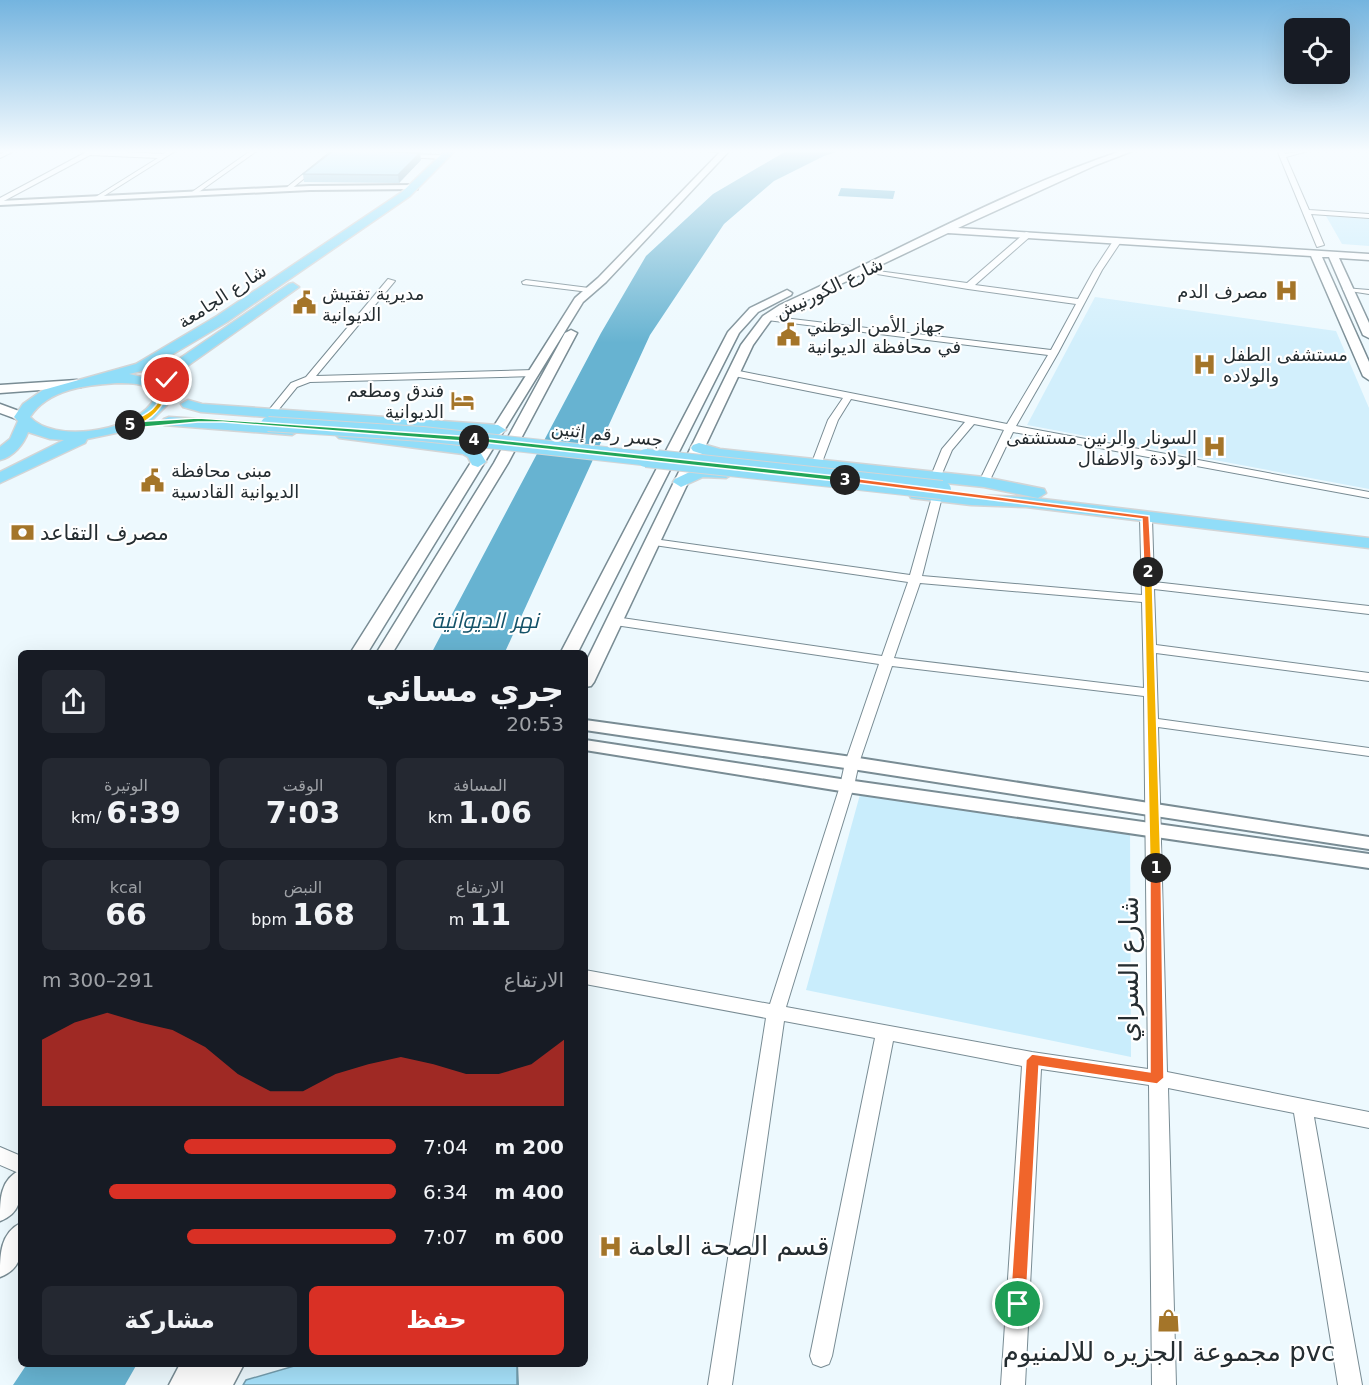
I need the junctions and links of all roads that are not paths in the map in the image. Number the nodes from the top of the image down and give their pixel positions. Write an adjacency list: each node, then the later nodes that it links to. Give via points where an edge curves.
1 (376, 215): 40 (main road, شارع الجامعة, via 157,359)
2 (664, 215): 21 (main road)
3 (970, 215): 9 (main road, شارع الكورنيش)
4 (977, 215): 8 (main road, شارع الكورنيش)
5 (1307, 215): 13 (street)
6 (1347, 215): 7 (street)
7 (1369, 216)
8 (960, 222): 9 (main road, شارع الكورنيش); 11 (main road)
9 (946, 226): 10 (main road); 17 (main road, شارع الكورنيش); 19 (main road, شارع الكورنيش)
10 (1029, 234): 12 (main road); 24 (street)
11 (1160, 239): 12 (main road); 13 (main road)
12 (1118, 240): 28 (street)
13 (1318, 249): 14 (main road); 16 (main road); 35 (main road)
14 (1369, 249)
15 (345, 251): 42 (main road, شارع الجامعة, via 178,366)
16 (1332, 254): 18 (main road); 26 (main road)
17 (866, 257): 19 (main road); 29 (main road, شارع الكورنيش)
18 (1369, 257)
19 (884, 261): 20 (main road, شارع الكورنيش)
20 (863, 272): 24 (street); 30 (main road, شارع الكورنيش)
21 (602, 280): 25 (main road); 52 (main road)
22 (391, 281): 39 (street)
23 (526, 282): 25 (street)
24 (968, 287): 28 (street)
25 (589, 290): 36 (main road)
26 (1347, 290): 27 (street); 32 (main road)
27 (1369, 292)
28 (1081, 302): 34 (street)
29 (760, 306): 30 (main road); 31 (main road, شارع الكورنيش)
30 (772, 314): 33 (main road, شارع الكورنيش); 34 (street)
31 (734, 332): 33 (main road); 76 (main road, شارع الكورنيش)
32 (1369, 335)
33 (753, 336): 37 (main road, شارع الكورنيش)
34 (1054, 353): 50 (street)
35 (1364, 356): 38 (main road)
36 (534, 373): 39 (street); 51 (main road)
37 (734, 373): 43 (street); 54 (main road, شارع الكورنيش)
38 (1369, 376)
39 (309, 379): 45 (street, via 294,385)
40 (80, 383): 41 (main road); 42 (main road, via 130,379 146,381); 46 (main road, via 34,402 26,409)
41 (0, 389)
42 (163, 390): 45 (main road, via 201,408); 49 (main road, شارع الجامعة, via 156,411)
43 (848, 397): 47 (street); 58 (street, via 833,420)
44 (0, 408): 46 (main road)
45 (271, 418): 48 (main road); 51 (main road); 62 (main road, جسر رقم إثنين, bridge)
46 (23, 420): 53 (main road, via 32,429 57,435); 55 (main road, via 17,441)
47 (971, 421): 50 (street); 62 (street, via 946,449)
48 (170, 422): 49 (main road); 56 (main road, via 446,445 472,451)
49 (124, 427): 53 (main road)
50 (1010, 428): 61 (street); 63 (street)
51 (498, 430): 52 (main road); 56 (main road)
52 (518, 432): 57 (main road)
53 (98, 434): 59 (main road, via 65,445)
54 (699, 448): 58 (main road); 60 (main road, شارع الكورنيش)
55 (0, 455)
56 (478, 462): 57 (main road); 74 (main road)
57 (501, 463): 75 (main road)
58 (816, 465): 62 (main road)
59 (0, 478)
60 (681, 482): 62 (main road, via 700,472 720,472); 67 (main road, شارع الكورنيش)
61 (984, 482): 62 (main road); 64 (main road)
62 (937, 486): 64 (main road); 69 (street)
63 (1369, 495)
64 (1027, 497): 65 (main road); 66 (main road)
65 (1146, 518): 68 (main road); 70 (street, شارع السراي)
66 (1369, 531)
67 (654, 542): 69 (street); 72 (main road, شارع الكورنيش)
68 (1369, 543)
69 (915, 579): 70 (street); 77 (street)
70 (1148, 592): 71 (street); 73 (street, شارع السراي)
71 (1369, 610)
72 (615, 621): 77 (street); 78 (main road, شارع الكورنيش)
73 (1151, 648): 79 (street); 80 (street, شارع السراي)
74 (360, 650)
75 (386, 650)
76 (570, 650)
77 (887, 661): 80 (street); 85 (street)
78 (588, 676)
79 (1369, 676)
80 (1152, 693): 81 (street, شارع السراي)
81 (1153, 722): 84 (street); 87 (street, شارع السراي)
82 (588, 725): 85 (street)
83 (588, 745): 86 (street)
84 (1369, 752)
85 (852, 763): 86 (street); 87 (street)
86 (847, 786): 88 (street); 92 (street)
87 (1155, 811): 88 (street, شارع السراي); 89 (street)
88 (1155, 830): 90 (street); 95 (street, شارع السراي)
89 (1369, 843)
90 (1369, 861)
91 (588, 978): 92 (street)
92 (776, 1012): 93 (street); 109 (street)
93 (885, 1033): 94 (street); 104 (street)
94 (1032, 1060): 95 (street); 110 (street)
95 (1157, 1078): 96 (street); 111 (street, شارع السراي)
96 (1303, 1108): 97 (street); 112 (street)
97 (1369, 1120)
98 (0, 1156): 99 (street)
99 (18, 1164)
100 (18, 1186): 101 (main road)
101 (0, 1209)
102 (18, 1240): 103 (main road)
103 (0, 1264)
104 (821, 1356)
105 (195, 1367): 107 (main road)
106 (227, 1367): 108 (main road)
107 (184, 1385)
108 (216, 1385)
109 (720, 1385)
110 (1013, 1385)
111 (1164, 1385)
112 (1350, 1385)

